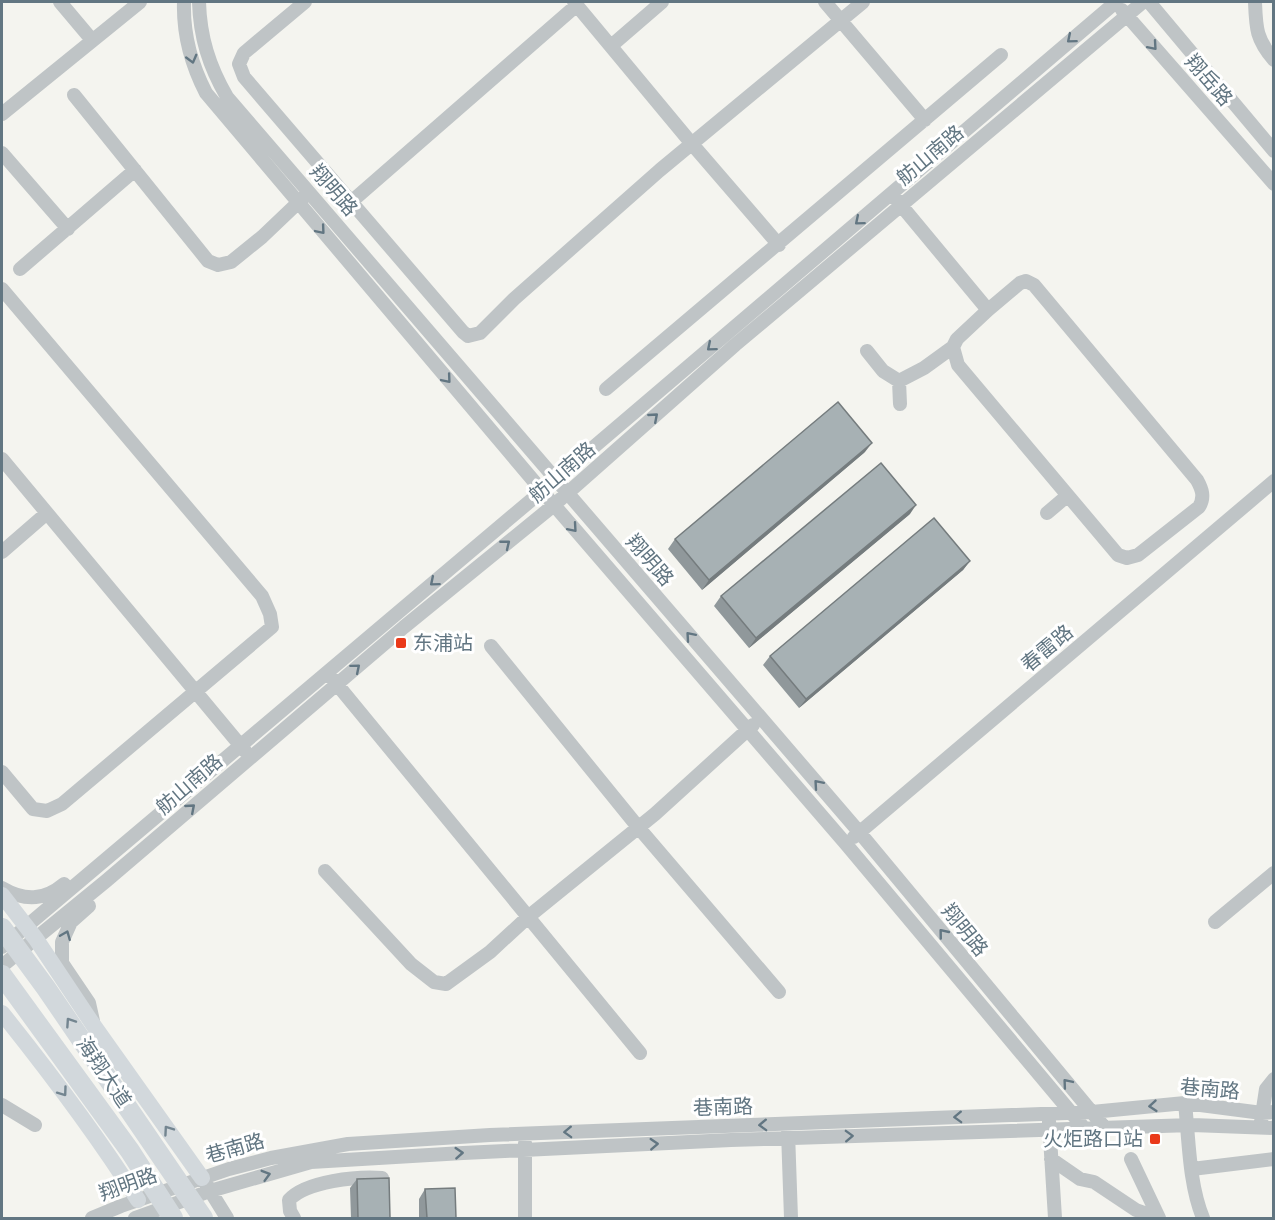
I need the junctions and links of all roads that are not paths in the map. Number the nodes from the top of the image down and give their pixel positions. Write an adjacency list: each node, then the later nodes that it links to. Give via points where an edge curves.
1 (60, 2): 16 (street)
2 (140, 2): 16 (street)
3 (184, 2): 30 (street, 翔明路, one-way to 30, via 189,51 206,93)
4 (199, 2): 28 (street, 翔明路, via 205,49 227,97)
5 (305, 2): 31 (street, via 244,53 239,64 244,77)
6 (662, 2): 17 (street)
7 (825, 2): 15 (street)
8 (863, 2): 15 (street)
9 (1115, 2): 14 (street, 翔岳路); 29 (street, 舫山南路, one-way to 29)
10 (1143, 2): 14 (street, 舫山南路)
11 (1149, 2): 24 (street, 翔岳路)
12 (1255, 2): 19 (street, via 1256,32)
13 (575, 3): 17 (street); 31 (street)
14 (1127, 15): 27 (street, 翔岳路, one-way to 27); 32 (street, 舫山南路)
15 (841, 20): 22 (street); 23 (street)
16 (92, 40): 21 (street)
17 (611, 46): 23 (street)
18 (1001, 55): 22 (street)
19 (1274, 60)
20 (74, 95): 26 (street)
21 (2, 114)
22 (925, 120): 34 (street)
23 (692, 144): 31 (street, via 480,333 468,336); 34 (street)
24 (1274, 151)
25 (2, 153): 33 (street)
26 (135, 170): 30 (street, via 208,261 218,265 231,262); 33 (street)
27 (1274, 184)
28 (310, 192): 30 (street); 44 (street, 翔明路)
29 (891, 193): 32 (street); 44 (street, 舫山南路, one-way to 44)
30 (298, 202): 46 (street, 翔明路, one-way to 46)
31 (351, 202)
32 (901, 205): 37 (street); 47 (street, 舫山南路, one-way to 32)
33 (68, 229): 35 (street)
34 (779, 245): 41 (street)
35 (20, 270)
36 (2, 289): 56 (street, via 262,596 272,627)
37 (988, 310): 38 (street); 48 (street, via 1020,283 1034,285 1197,480 1203,501 1138,555 1126,558 1118,555)
38 (953, 347): 40 (street); 48 (street, via 958,365)
39 (867, 351): 40 (street, via 883,371)
40 (899, 381): 42 (street)
41 (606, 389)
42 (900, 404)
43 (2, 459): 50 (street)
44 (555, 480): 46 (street, 舫山南路); 47 (street, 翔明路)
45 (1274, 481): 64 (street, 春雷路)
46 (542, 491): 49 (street, 翔明路); 54 (street, 舫山南路, one-way to 54)
47 (567, 494): 49 (street, 舫山南路); 57 (street, 翔明路, one-way to 47)
48 (1067, 496): 51 (street)
49 (554, 505): 55 (street, 舫山南路, one-way to 49); 58 (street, 翔明路, one-way to 58)
50 (46, 513): 52 (street); 56 (street)
51 (1047, 513)
52 (2, 552)
53 (491, 646): 63 (street)
54 (326, 672): 55 (street); 59 (street, 舫山南路)
55 (336, 684): 60 (street, 舫山南路); 71 (street)
56 (195, 692): 59 (street); 61 (street, via 62,804 47,811 33,809)
57 (761, 718): 58 (street); 64 (street, 翔明路, one-way to 57)
58 (748, 730): 63 (street); 66 (street, 翔明路)
59 (240, 745): 60 (street); 62 (street, 舫山南路)
60 (250, 757): 65 (street, 舫山南路, one-way to 60)
61 (2, 772)
62 (150, 820): 69 (street, via 54,892 40,898 11,894); 74 (street, 舫山南路)
63 (638, 827): 71 (street); 78 (street)
64 (860, 832): 66 (street, 春雷路); 86 (street, 翔明路, one-way to 64)
65 (160, 834): 74 (street, 舫山南路); 80 (street, one-way to 65, via 89,1003 62,963 62,942 71,922 135,864)
66 (846, 844): 85 (street, 翔明路)
67 (325, 871): 71 (street, via 411,964 434,982 446,984 490,952)
68 (1274, 873): 72 (street)
69 (2, 888)
70 (2, 895): 74 (main road)
71 (528, 917): 81 (street)
72 (1215, 922)
73 (2, 928): 109 (highway, 海翔大道, one-way to 73)
74 (31, 933): 75 (street, 舫山南路); 76 (street, 舫山南路); 80 (main road)
75 (2, 947)
76 (2, 966)
77 (2, 975): 108 (highway, 海翔大道, via 130,1151)
78 (779, 992)
79 (2, 1013): 106 (main road, one-way to 106, via 101,1145)
80 (94, 1026): 104 (main road, one-way to 80)
81 (640, 1053)
82 (1274, 1079): 87 (street, via 1266,1089)
83 (1185, 1103): 86 (street, 巷南路, one-way to 86); 87 (street, 巷南路); 91 (street)
84 (2, 1105): 90 (street)
85 (1070, 1112): 86 (street, 巷南路); 88 (street, 巷南路); 92 (street, 翔明路)
86 (1092, 1112): 93 (street, 翔明路)
87 (1268, 1112): 94 (street)
88 (1047, 1113): 89 (street, 巷南路, one-way to 89); 95 (street)
89 (788, 1124): 96 (street, 巷南路, one-way to 96); 97 (street)
90 (36, 1125)
91 (1187, 1125): 93 (street, 巷南路); 94 (street, 巷南路); 102 (street)
92 (1084, 1128): 93 (street, 巷南路); 95 (street, 巷南路)
93 (1105, 1128)
94 (1267, 1129)
95 (1050, 1130): 97 (street, 巷南路, one-way to 95); 99 (street)
96 (525, 1134): 98 (street); 104 (street, 巷南路, via 348,1144 272,1158)
97 (788, 1138): 98 (street, 巷南路, one-way to 97); 113 (street)
98 (525, 1150): 104 (street, 巷南路, one-way to 98, via 311,1162); 112 (street)
99 (1051, 1159): 100 (street, via 1136,1210 1159,1218); 114 (street)
100 (1131, 1159)
101 (1274, 1159): 102 (street)
102 (1192, 1169): 115 (street)
103 (382, 1178): 111 (street, via 330,1182 295,1193 289,1200)
104 (206, 1184): 105 (street, 巷南路); 106 (street, 翔明路); 110 (street)
105 (179, 1186): 106 (street, 翔明路)
106 (142, 1213): 107 (street, 翔明路)
107 (92, 1218)
108 (173, 1218)
109 (203, 1218)
110 (227, 1218)
111 (294, 1218)
112 (525, 1218)
113 (791, 1218)
114 (1055, 1218)
115 (1203, 1218)

